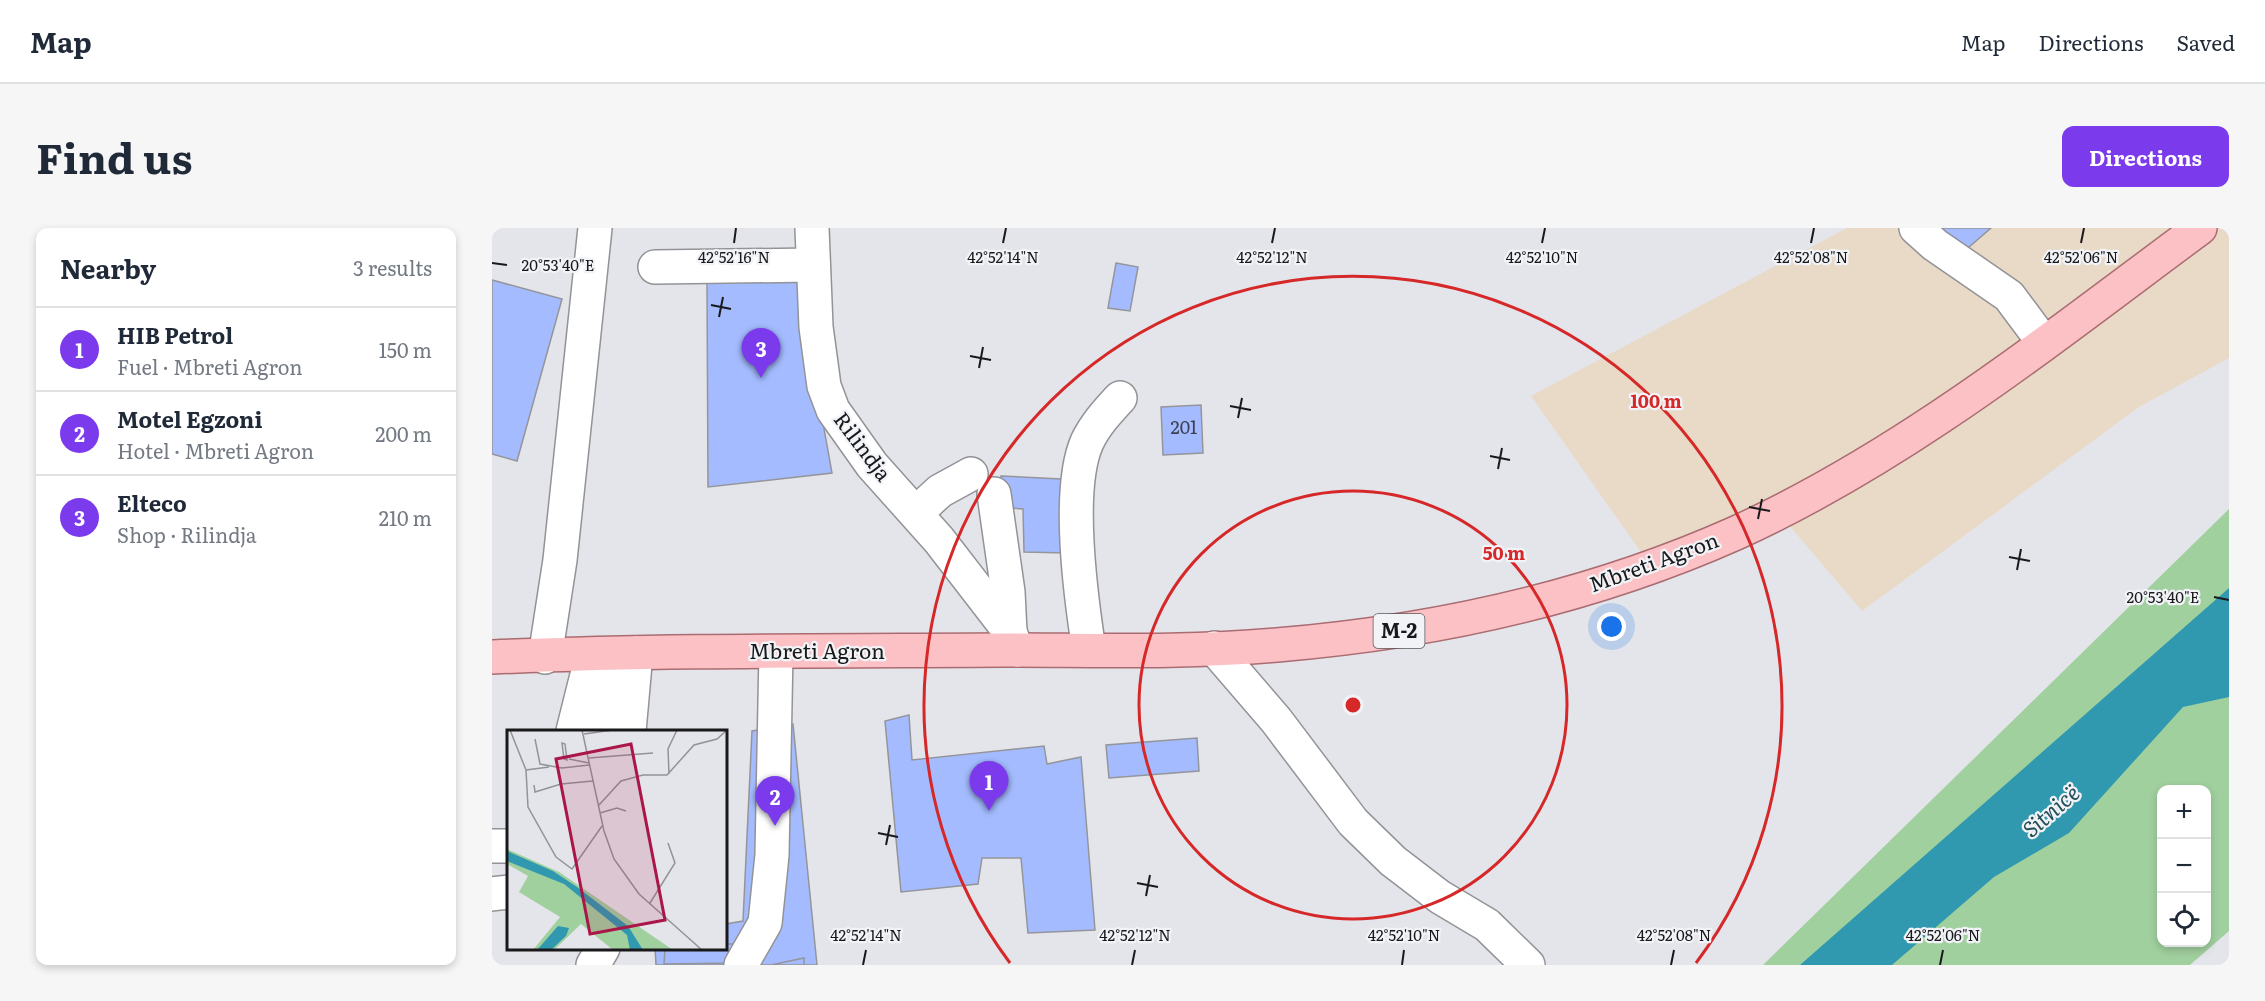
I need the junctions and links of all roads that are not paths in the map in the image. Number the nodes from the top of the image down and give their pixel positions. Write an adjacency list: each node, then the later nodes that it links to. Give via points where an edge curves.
1 (596, 228): 16 (street, via 560,560)
2 (812, 228): 5 (street, Rilindja)
3 (1916, 228): 7 (street, via 2008,296)
4 (2200, 228): 7 (main road, Mbreti Agron / M-2)
5 (813, 265): 6 (street); 9 (street, Rilindja, via 824,386 834,410 872,465)
6 (655, 267)
7 (2044, 343): 11 (main road, Mbreti Agron / M-2, via 1871,462 1737,532 1680,556 1558,598 1455,623 1373,635)
8 (1120, 398): 12 (street, via 1096,424 1078,479 1080,589)
9 (916, 513): 10 (street, Rilindja); 10 (street, via 940,491 983,484 1008,592)
10 (1013, 641): 12 (main road, Mbreti Agron / M-2); 13 (main road, Mbreti Agron / M-2)
11 (1214, 648): 12 (main road, Mbreti Agron / M-2); 27 (street, via 1276,720 1353,822 1393,861 1440,897 1487,925)
12 (1089, 650)
13 (776, 652): 14 (main road, Mbreti Agron / M-2); 26 (street, via 772,855 765,923)
14 (613, 654): 16 (main road, Mbreti Agron / M-2); 17 (street); 18 (street); 19 (street)
15 (492, 657): 16 (main road, Mbreti Agron / M-2)
16 (545, 657)
17 (574, 730)
18 (606, 730)
19 (629, 730)
20 (507, 892): 21 (street)
21 (492, 894)
22 (578, 950): 24 (street)
23 (602, 950): 25 (street)
24 (571, 965)
25 (593, 965)
26 (741, 965)
27 (1528, 965)

